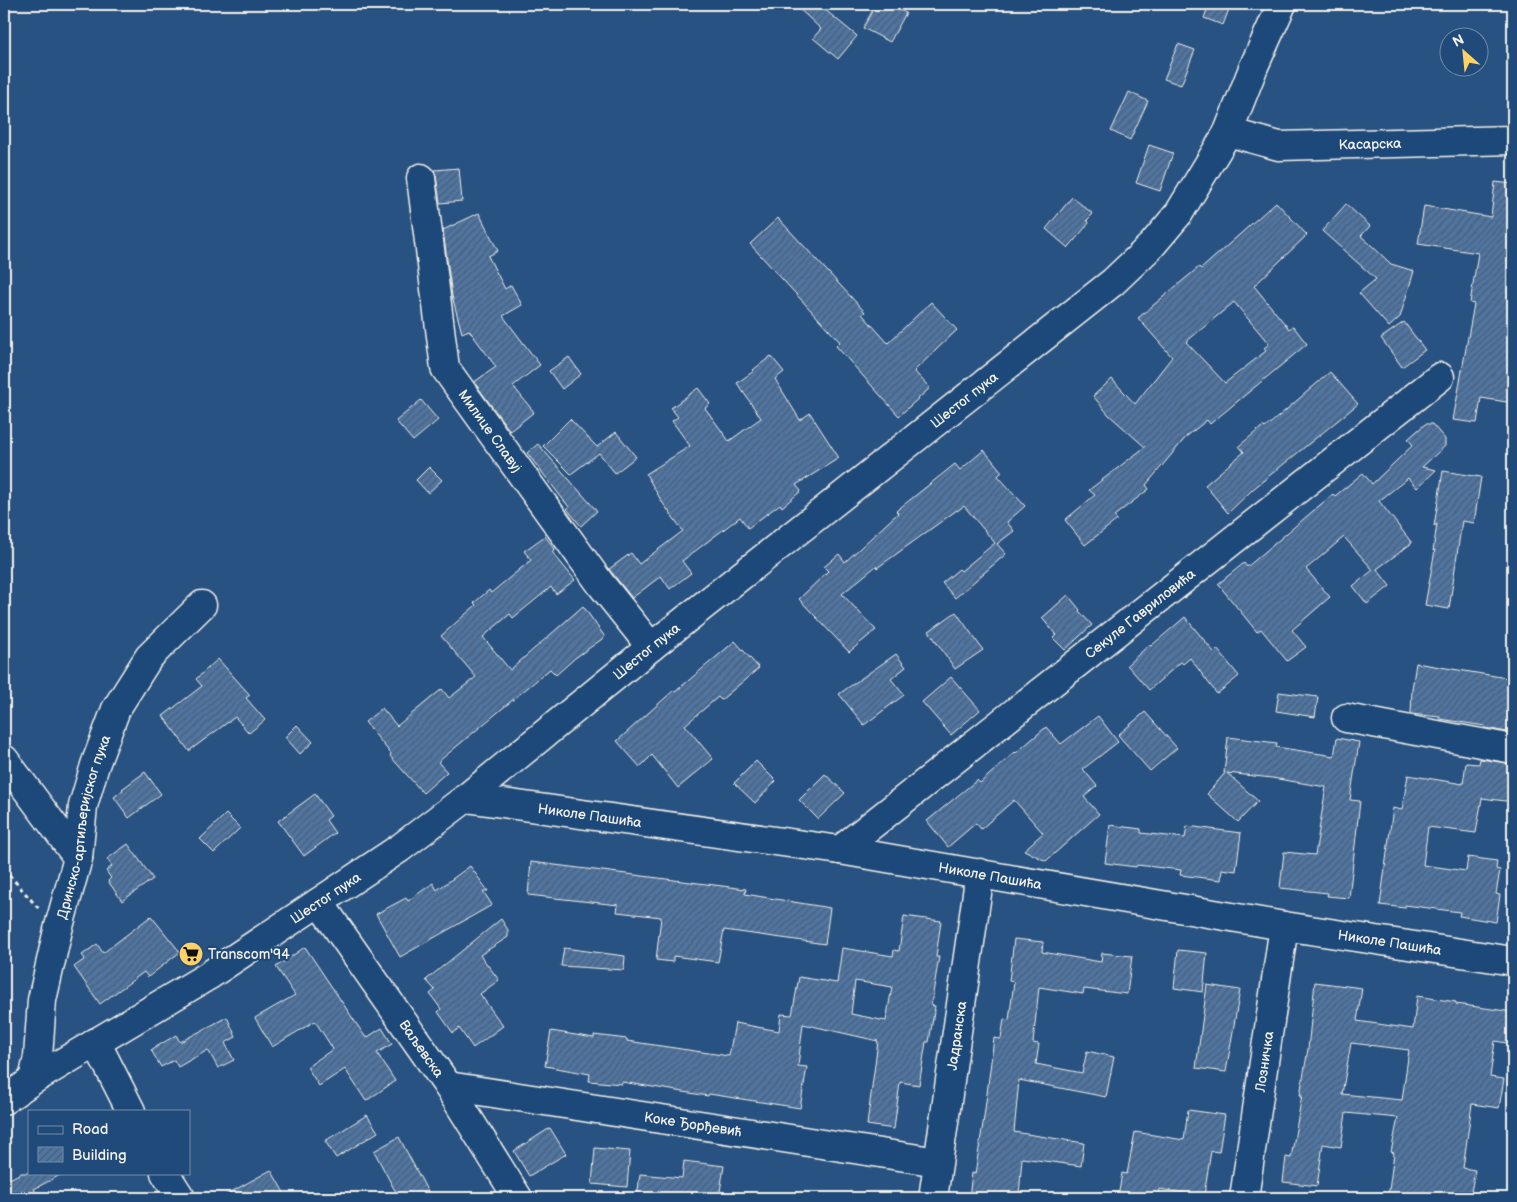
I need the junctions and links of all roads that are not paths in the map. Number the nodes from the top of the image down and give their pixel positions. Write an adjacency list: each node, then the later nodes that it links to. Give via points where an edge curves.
1 (1282, 4): 2 (street, Шестог пука)
2 (1228, 132): 3 (street, Касарска, via 1279,146); 7 (street, Шестог пука, via 1179,213 1152,245 1113,282)
3 (1513, 140)
4 (421, 178): 7 (street, Милице Славуј, via 444,368 600,583)
5 (1440, 377): 12 (street, Секуле Гавриловића)
6 (202, 605): 13 (street, Дринско-артиљеријског пука, via 149,658 116,709 83,806)
7 (651, 647): 11 (street, Шестог пука)
8 (1346, 718): 9 (street)
9 (1513, 749)
10 (4, 759): 13 (street)
11 (466, 798): 12 (street, Николе Пашића); 15 (street, Шестог пука, via 400,848)
12 (840, 850): 14 (street, Николе Пашића)
13 (78, 858): 19 (street, Дринско-артиљеријског пука, via 42,1000)
14 (980, 873): 16 (street, Николе Пашића); 23 (street, Јадранска)
15 (318, 902): 18 (street, Шестог пука, via 208,976); 20 (street, Ваљевска)
16 (1284, 926): 17 (street, Николе Пашића); 28 (street, Лозничка)
17 (1513, 960)
18 (96, 1042): 19 (street, Шестог пука); 22 (street)
19 (34, 1080): 21 (street, Шестог пука)
20 (448, 1086): 23 (street, Коке Ђорђевић); 26 (street, Ваљевска)
21 (4, 1100)
22 (130, 1110)
23 (938, 1162): 27 (street, Јадранска)
24 (166, 1174): 25 (street)
25 (181, 1198)
26 (518, 1198)
27 (933, 1198)
28 (1244, 1198)

